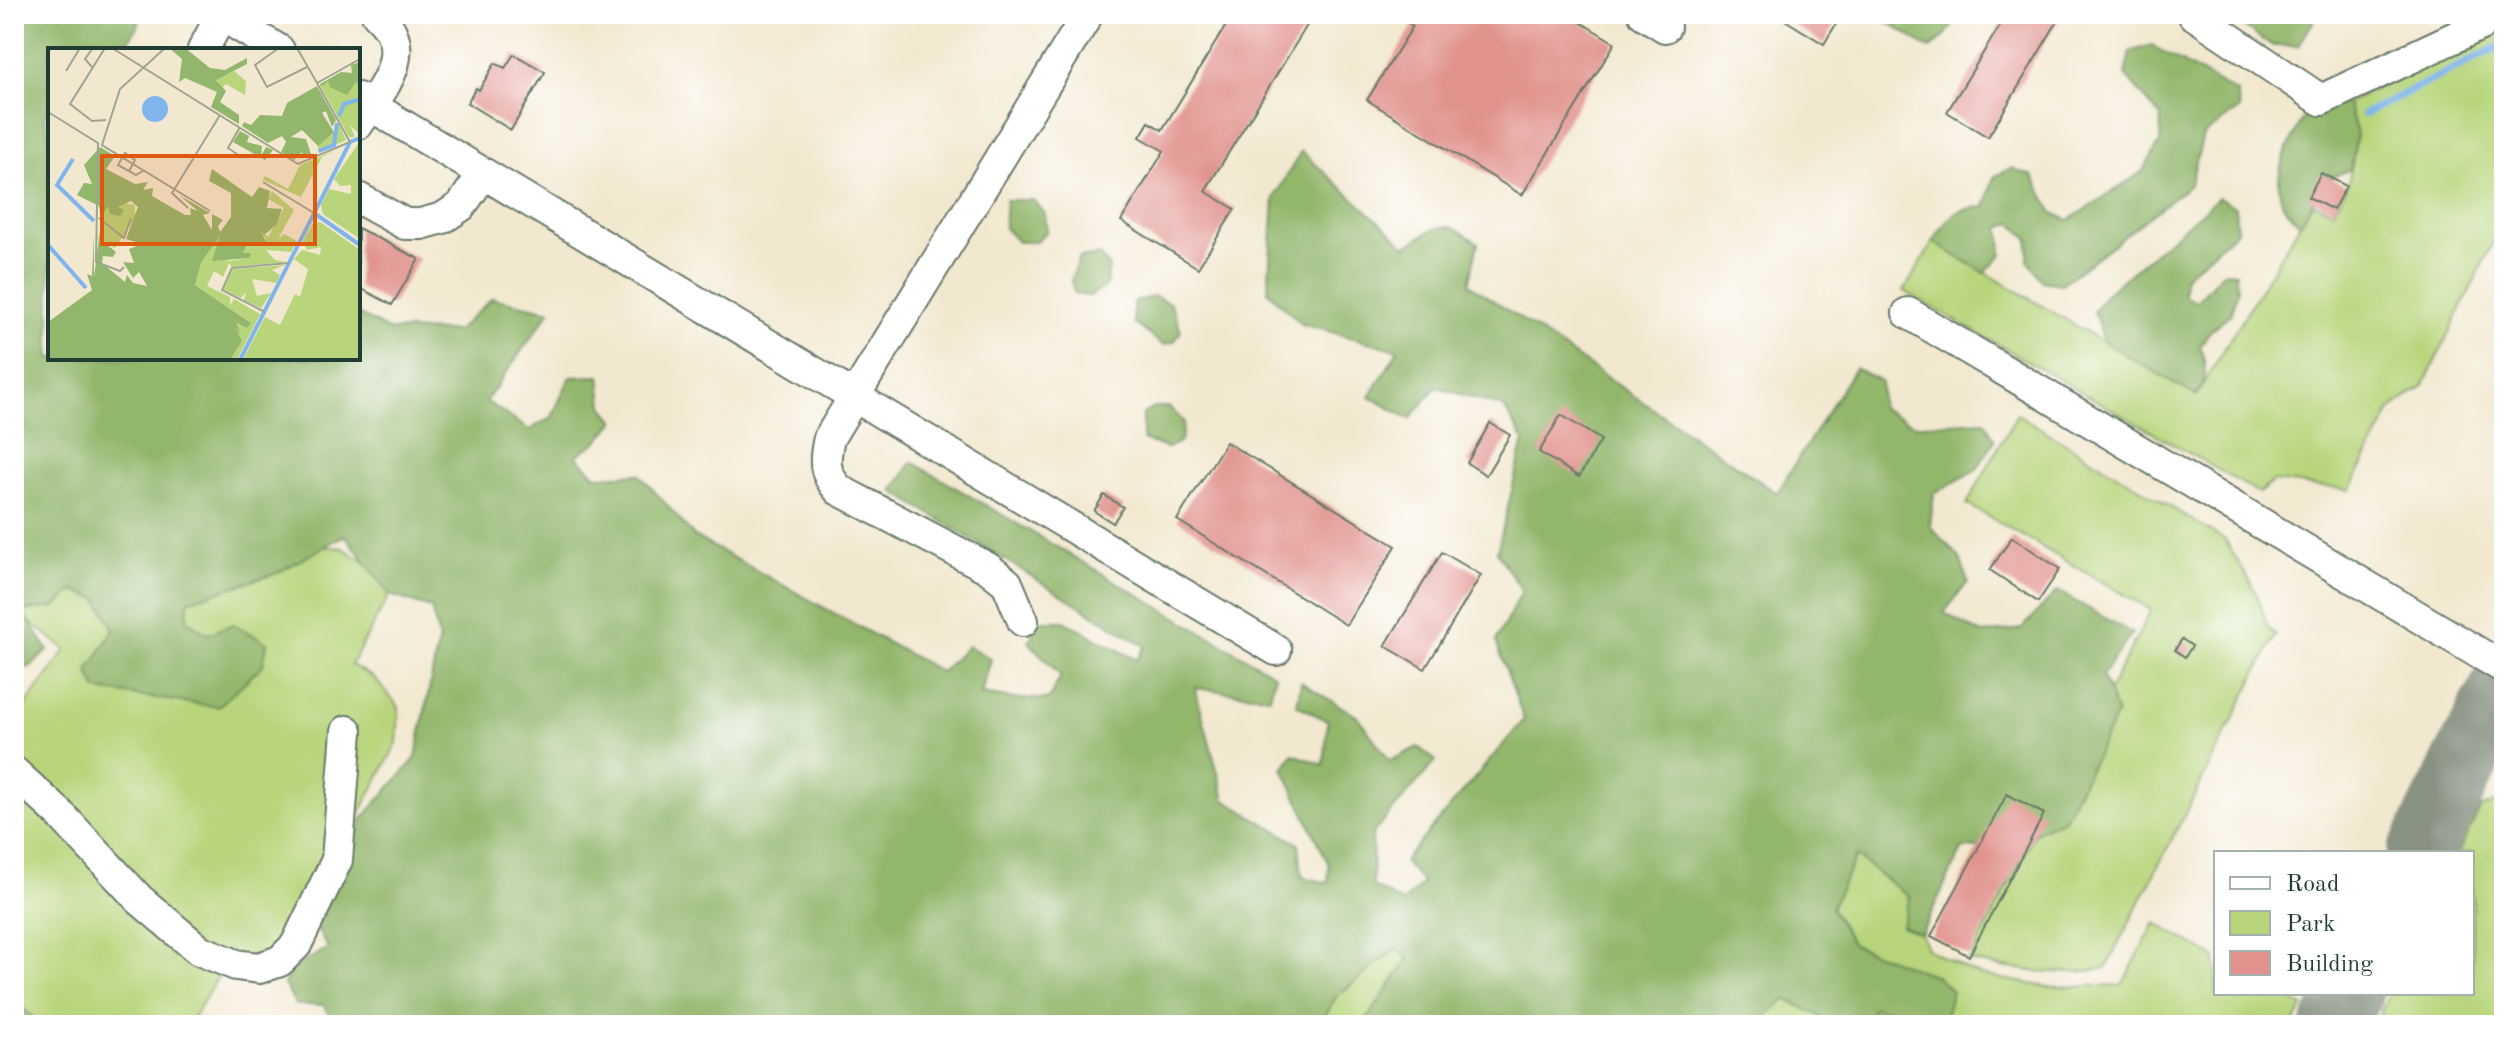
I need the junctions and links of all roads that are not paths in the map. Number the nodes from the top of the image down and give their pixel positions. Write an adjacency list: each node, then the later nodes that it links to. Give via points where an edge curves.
1 (221, 14): 6 (lane); 7 (lane)
2 (377, 14): 8 (lane, via 390,26 397,45 394,67)
3 (1088, 14): 12 (lane)
4 (2193, 14): 5 (lane, via 2321,100)
5 (2504, 14)
6 (204, 48)
7 (276, 48)
8 (362, 109): 9 (lane)
9 (483, 174): 10 (lane, via 461,206 421,224 405,224); 12 (lane)
10 (360, 199)
11 (1908, 313): 15 (lane)
12 (854, 398): 13 (lane, via 829,438 824,459 828,478 839,490 988,568 1007,583); 14 (lane)
13 (1023, 621)
14 (1276, 650)
15 (2504, 668)
16 (347, 731): 17 (lane, via 337,860 296,945 280,961 259,968 199,950 139,899)
17 (14, 772)

